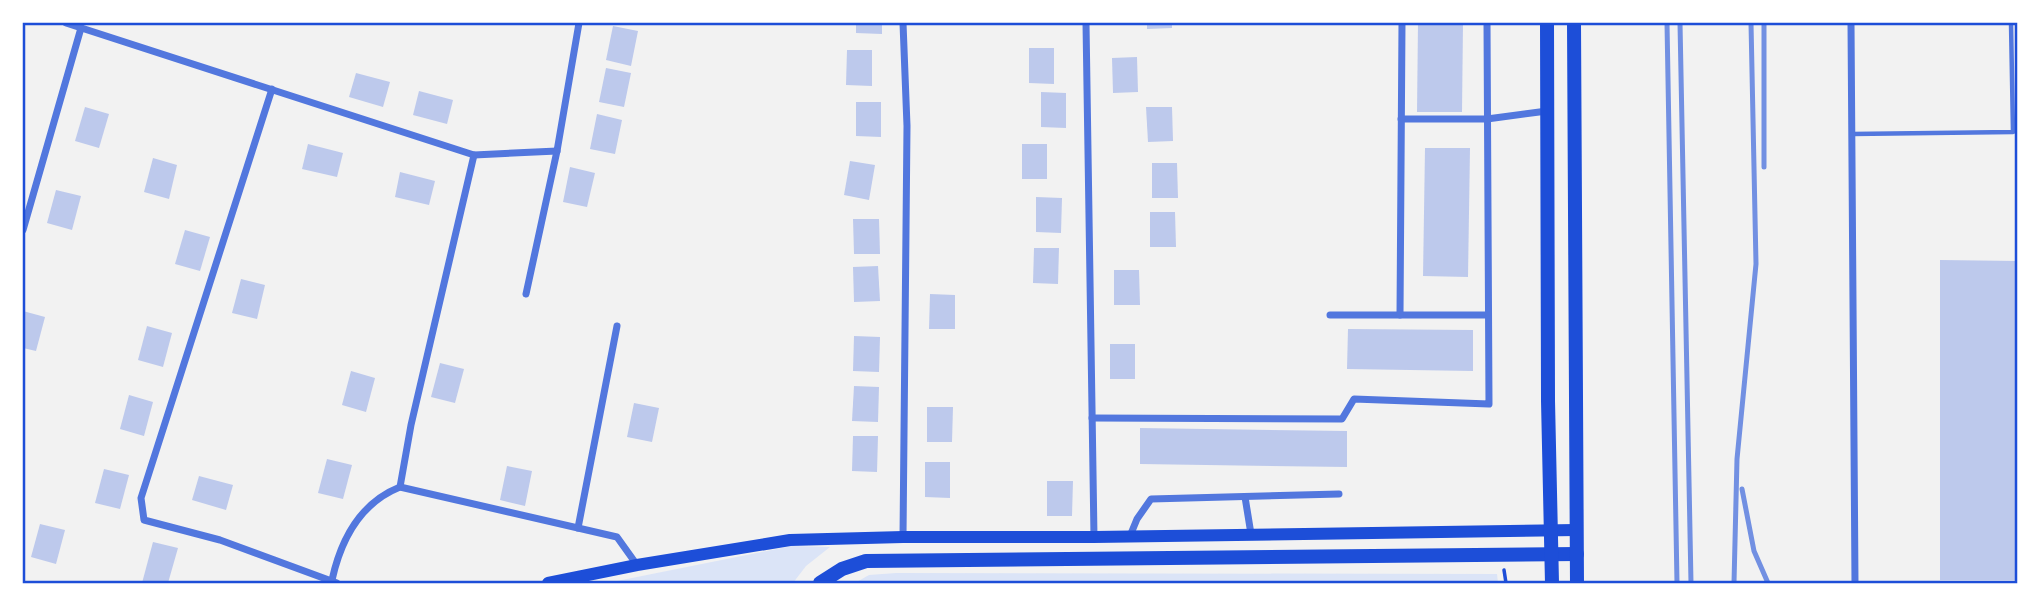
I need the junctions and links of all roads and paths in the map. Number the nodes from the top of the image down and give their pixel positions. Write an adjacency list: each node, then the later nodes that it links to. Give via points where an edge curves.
1 (65, 23): 11 (street)
2 (579, 23): 19 (street)
3 (903, 23): 36 (street, via 907,126)
4 (1086, 23): 27 (street)
5 (1402, 23): 17 (street)
6 (1487, 23): 16 (street)
7 (1547, 23): 12 (main road)
8 (1574, 23): 13 (main road)
9 (1851, 23): 18 (street)
10 (2011, 23): 18 (lane, via 2013,132)
11 (81, 28): 14 (street); 21 (street)
12 (1548, 67): 13 (main road, via 1562,58); 15 (main road)
13 (1574, 67): 33 (main road)
14 (272, 89): 20 (street); 41 (street, via 141,498 144,520 220,540)
15 (1547, 111): 16 (street); 32 (main road)
16 (1486, 118): 17 (street); 25 (street)
17 (1402, 119): 24 (street)
18 (1851, 134): 46 (street)
19 (557, 150): 20 (street); 22 (street)
20 (474, 155): 28 (street)
21 (23, 230)
22 (526, 294)
23 (1330, 315): 24 (street)
24 (1400, 315): 25 (street)
25 (1488, 315): 27 (street, via 1489,404 1354,399 1342,419)
26 (617, 326): 31 (street)
27 (1092, 418): 37 (street)
28 (400, 487): 31 (street); 41 (street, via 382,494 355,520 338,555)
29 (1339, 494): 30 (street)
30 (1245, 497): 34 (street); 35 (street, via 1151,499)
31 (578, 528): 40 (street, via 617,537)
32 (1550, 530): 33 (main road); 34 (main road); 38 (main road)
33 (1576, 530): 39 (main road)
34 (1251, 534): 35 (main road)
35 (1130, 536): 37 (main road)
36 (903, 537): 37 (main road); 40 (main road, via 790,540)
37 (1094, 537)
38 (1552, 554): 39 (main road); 43 (main road, via 866,561); 44 (main road)
39 (1577, 554): 45 (main road)
40 (637, 565): 42 (main road)
41 (335, 581)
42 (548, 583)
43 (820, 583)
44 (1552, 583)
45 (1577, 583)
46 (1855, 583)

